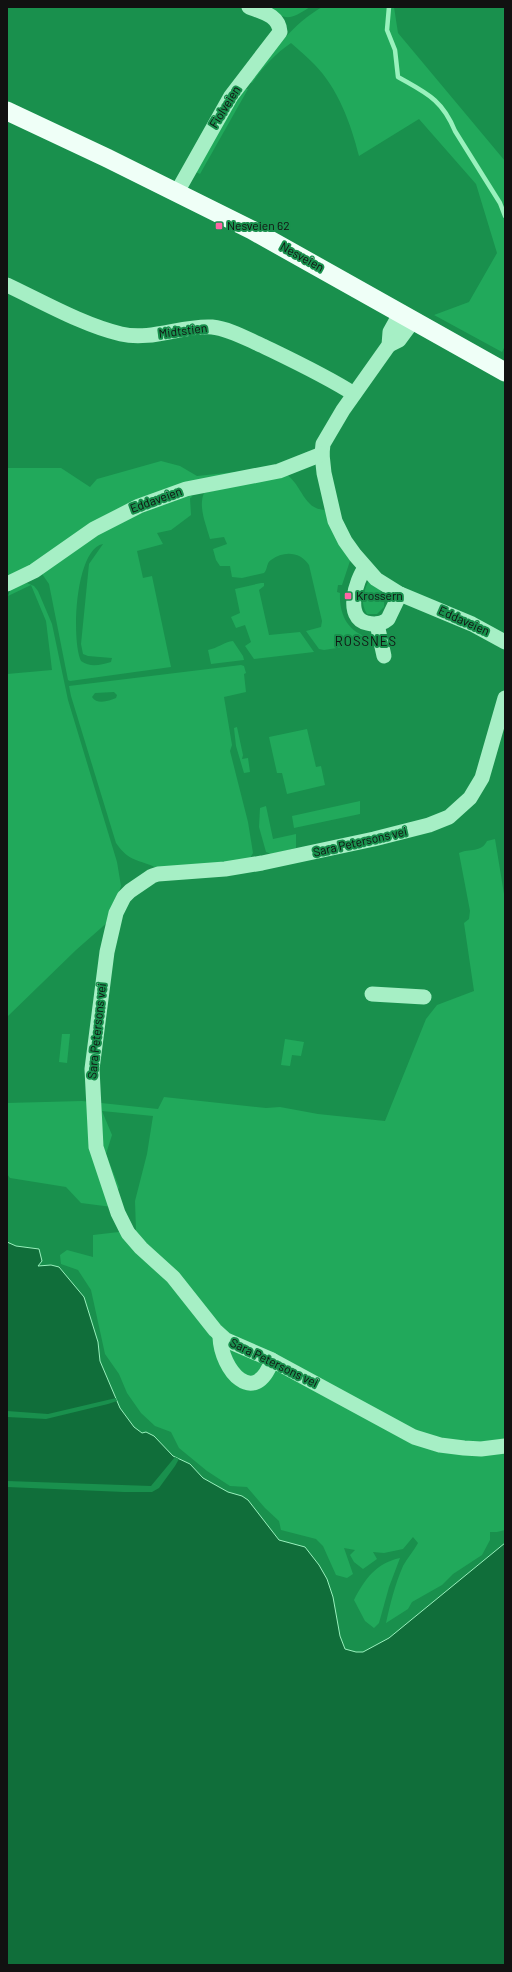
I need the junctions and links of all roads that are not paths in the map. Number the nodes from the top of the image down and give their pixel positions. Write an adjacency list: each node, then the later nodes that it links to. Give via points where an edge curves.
1 (249, 7): 3 (street, Fiolveien, via 273,18 279,27 277,37 227,103)
2 (7, 112): 3 (main road, Nesveien)
3 (177, 192): 5 (main road, Nesveien, via 302,256)
4 (7, 285): 7 (street, Midtstien, via 96,326 122,334 136,336 203,328 226,330)
5 (407, 317): 6 (main road, Nesveien); 7 (street, Eddaveien, via 390,332 389,345)
6 (505, 372)
7 (354, 394): 8 (street, Eddaveien, via 326,435 322,444)
8 (322, 454): 9 (street, Eddaveien, via 335,521 345,541); 10 (street, Eddaveien, via 279,471 186,489 139,506 94,529 34,571)
9 (365, 568): 11 (street, Eddaveien, via 376,579); 12 (street, via 354,596 354,608 357,616 364,622)
10 (7, 584)
11 (400, 594): 12 (street, via 388,619); 13 (street, Eddaveien, via 472,624)
12 (377, 624): 14 (street)
13 (505, 642)
14 (384, 656)
15 (505, 698): 18 (street, Sara Petersons vei, via 482,778 470,798 449,817 429,825 374,839 262,863 225,869 158,874 130,891 120,905 107,952 94,1042 91,1078 96,1147 118,1213 128,1233 174,1277)
16 (372, 994): 17 (street)
17 (424, 997)
18 (220, 1337): 19 (street, Sara Petersons vei); 19 (street, via 228,1369 245,1382 255,1383 262,1379)
19 (272, 1360): 20 (street, Sara Petersons vei, via 414,1437 440,1445 464,1448)
20 (505, 1446)

